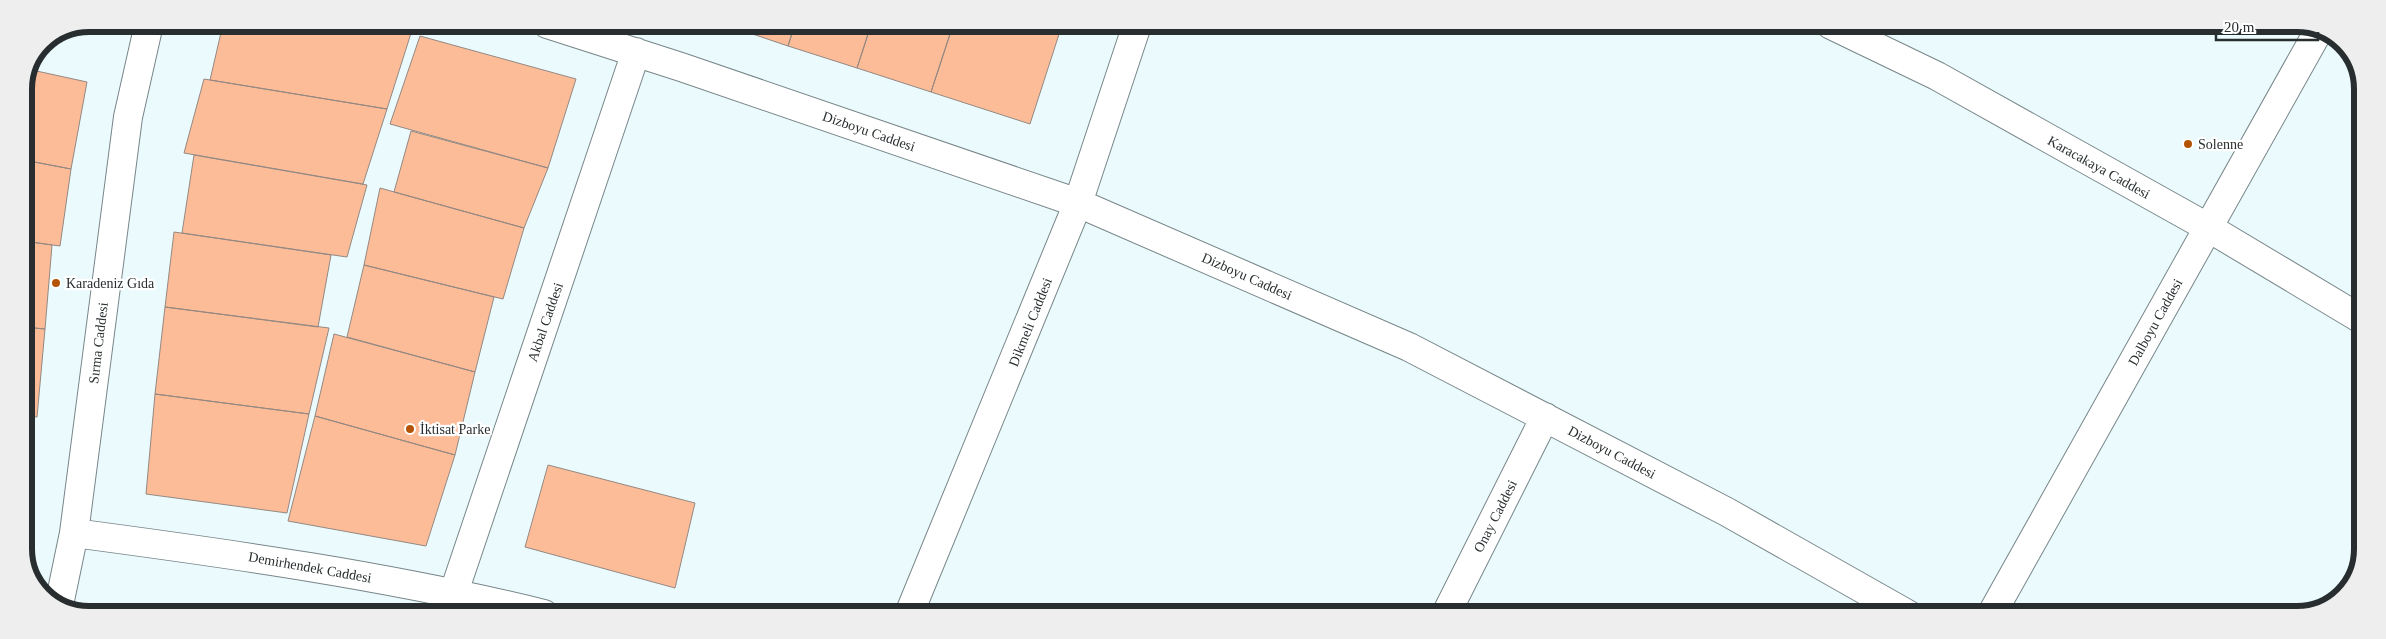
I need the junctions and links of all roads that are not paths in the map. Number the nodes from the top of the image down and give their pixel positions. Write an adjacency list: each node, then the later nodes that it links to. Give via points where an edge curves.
1 (147, 32): 11 (street, Sırma Caddesi, via 122,154)
2 (572, 32): 6 (street, Dizboyu Caddesi)
3 (1135, 32): 7 (street, Dikmeli Caddesi)
4 (1844, 32): 8 (street, Karacakaya Caddesi, via 1937,76)
5 (2316, 36): 8 (street, Dalboyu Caddesi)
6 (636, 52): 7 (street, Dizboyu Caddesi); 12 (street, Akbal Caddesi)
7 (1078, 203): 10 (street, Dizboyu Caddesi, via 1410,347); 15 (street, Dikmeli Caddesi)
8 (2208, 228): 9 (street, Karacakaya Caddesi); 18 (street, Dalboyu Caddesi)
9 (2353, 315)
10 (1545, 417): 16 (street, Onay Caddesi); 17 (street, Dizboyu Caddesi, via 1727,512)
11 (74, 534): 12 (street, Demirhendek Caddesi, via 251,556); 13 (street, Sırma Caddesi)
12 (454, 592): 14 (street, Demirhendek Caddesi)
13 (61, 599)
14 (511, 606)
15 (912, 606)
16 (1450, 606)
17 (1893, 606)
18 (1997, 606)

